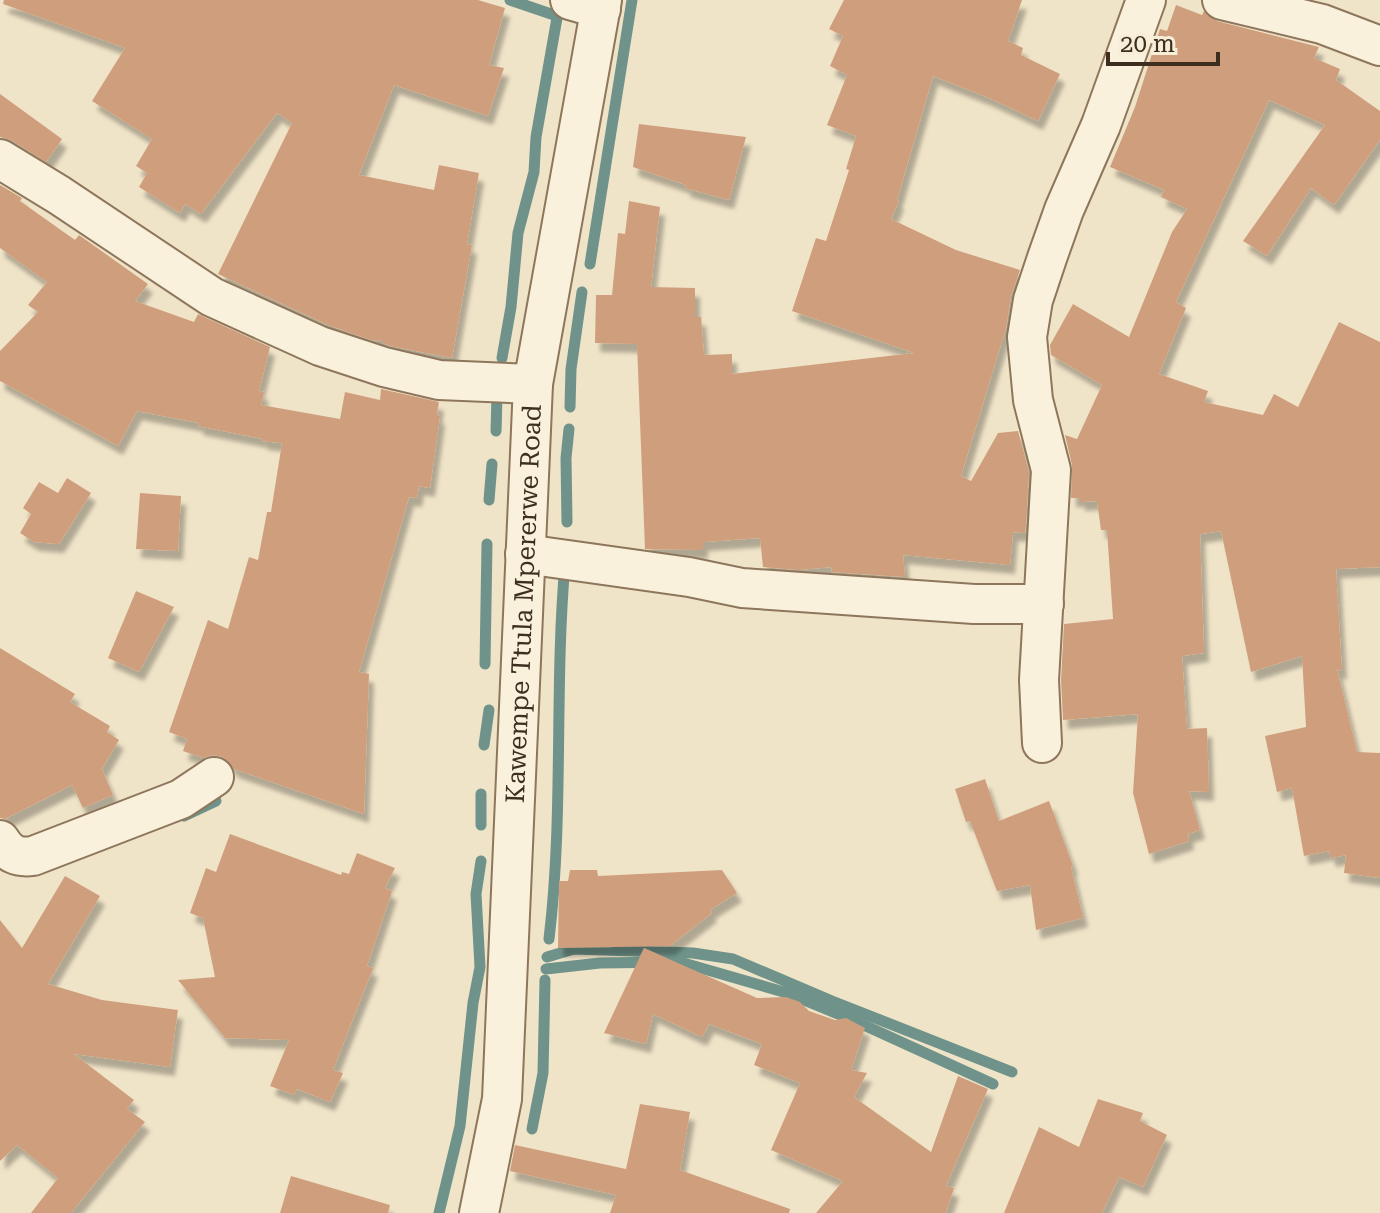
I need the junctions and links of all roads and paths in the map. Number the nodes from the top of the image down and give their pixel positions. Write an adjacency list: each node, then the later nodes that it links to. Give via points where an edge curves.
1 (1146, 0): 8 (street, via 1033,300 1027,337 1033,400 1051,470)
2 (1222, 0): 4 (street, via 1322,24)
3 (591, 3): 6 (street, Kawempe Ttula Mpererwe Road)
4 (1380, 46)
5 (0, 159): 6 (street, via 212,297 320,346 439,380)
6 (533, 384): 7 (street, Kawempe Ttula Mpererwe Road)
7 (525, 554): 8 (street, via 742,588); 12 (street, Kawempe Ttula Mpererwe Road, via 502,1099)
8 (1044, 604): 9 (street)
9 (1042, 743)
10 (214, 777): 11 (street, via 181,799 33,856 20,858)
11 (0, 840)
12 (479, 1213)

